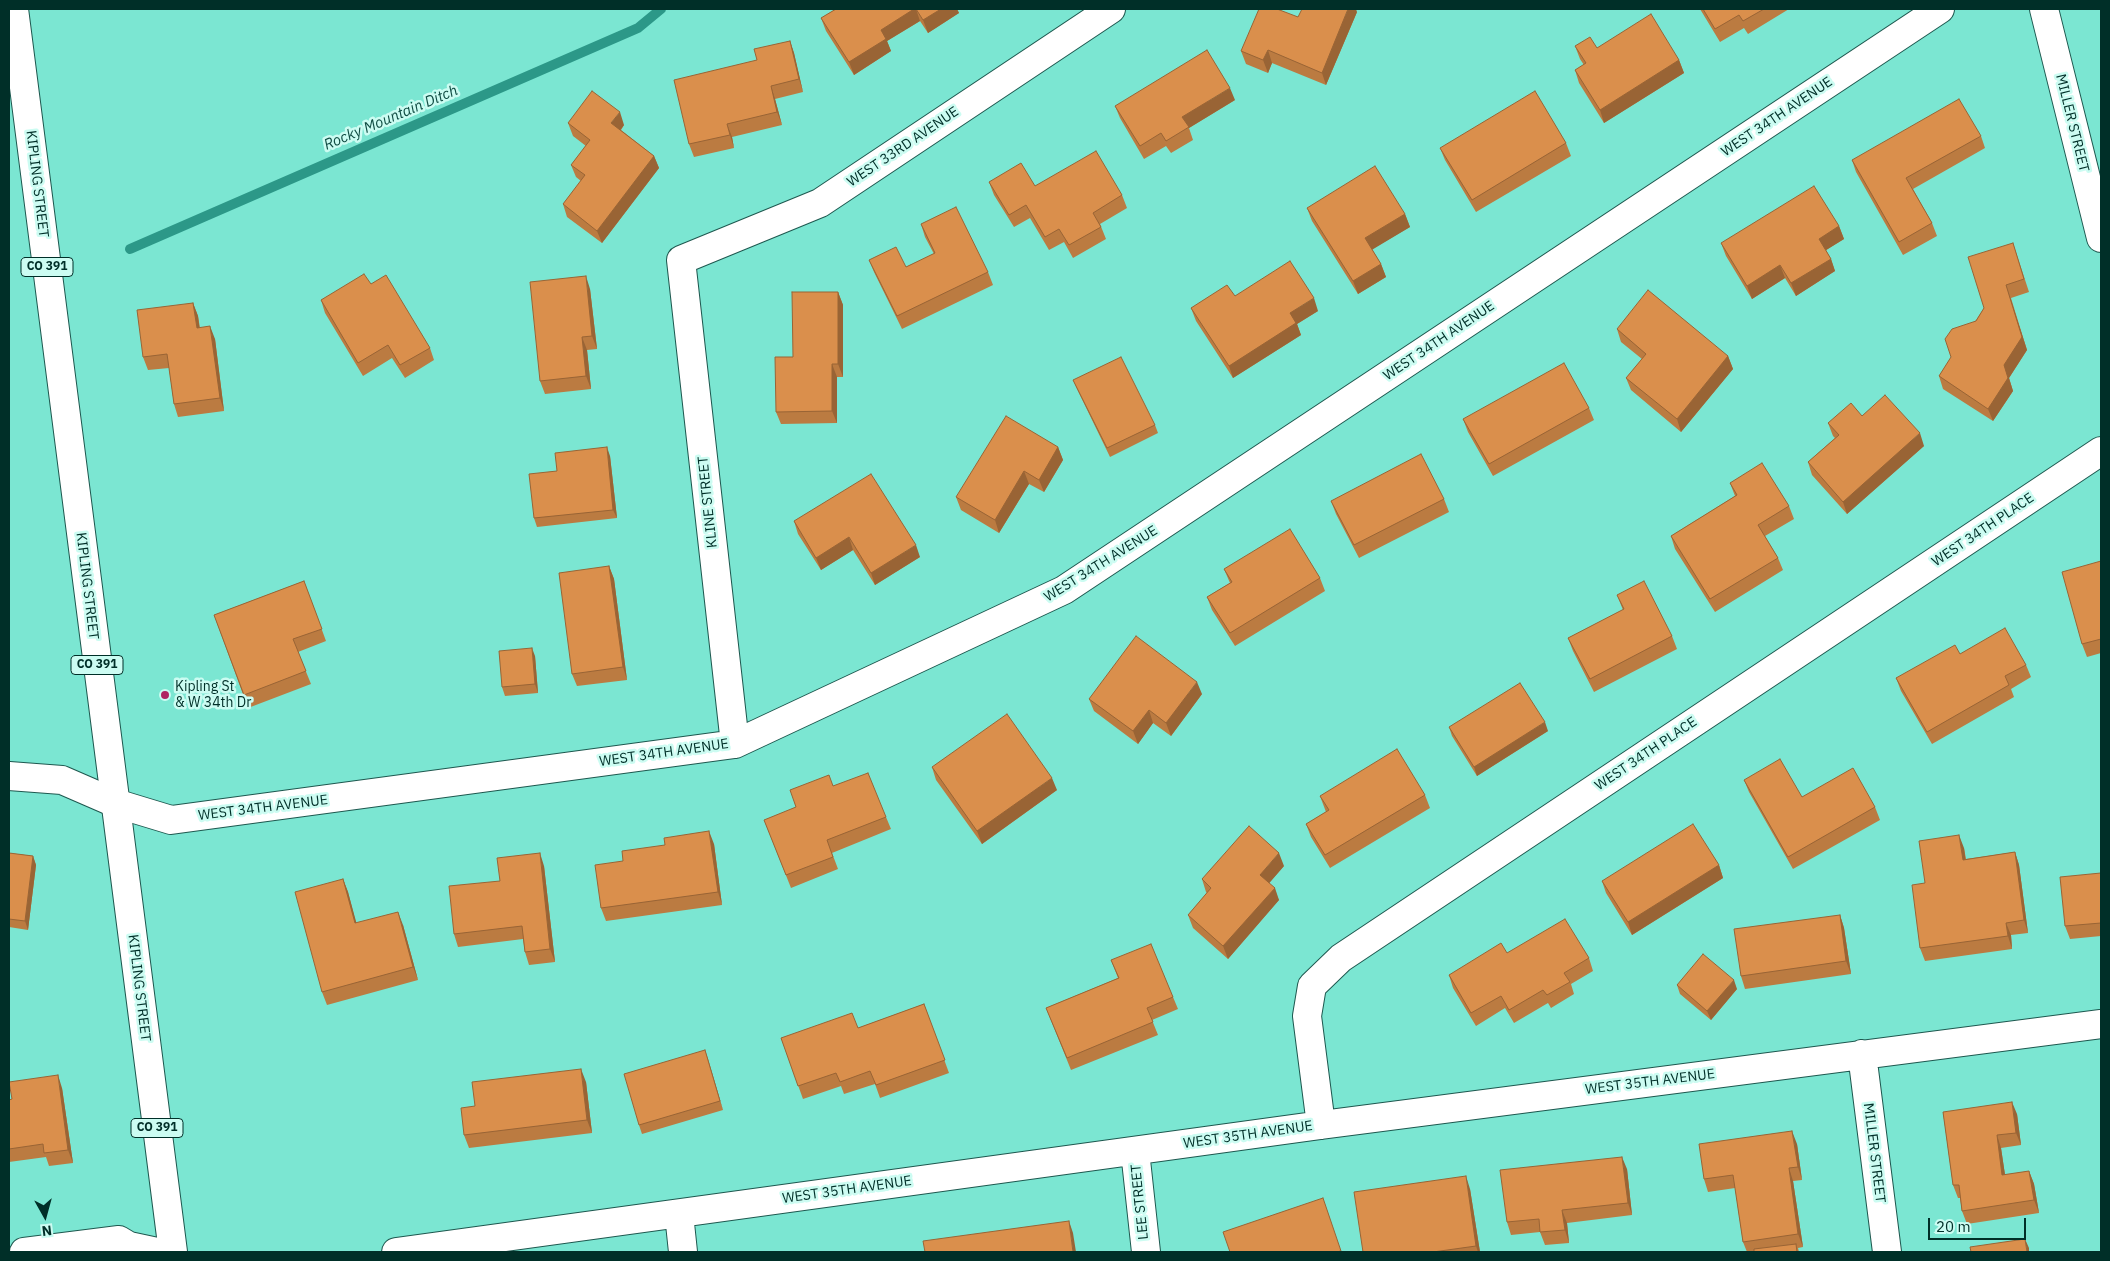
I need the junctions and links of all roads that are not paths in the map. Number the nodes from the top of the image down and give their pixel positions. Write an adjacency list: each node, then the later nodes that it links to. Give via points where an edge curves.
1 (14, 9): 10 (street, KIPLING STREET / CO 391)
2 (1111, 9): 6 (street, WEST 33RD AVENUE, via 820,203)
3 (1940, 9): 8 (street, WEST 34TH AVENUE, via 1064,590)
4 (2044, 9): 5 (street, MILLER STREET)
5 (2101, 238)
6 (681, 260): 8 (street, KLINE STREET)
7 (2101, 451): 13 (street, WEST 34TH PLACE, via 1341,958 1312,986 1307,1016)
8 (735, 744): 10 (street, WEST 34TH AVENUE, via 172,820)
9 (9, 776): 10 (street, WEST 34TH AVENUE, via 62,780)
10 (115, 804): 18 (street, KIPLING STREET / CO 391)
11 (2101, 1024): 12 (street, WEST 35TH AVENUE)
12 (1862, 1054): 13 (street, WEST 35TH AVENUE); 22 (street, MILLER STREET)
13 (1321, 1125): 14 (street, WEST 35TH AVENUE)
14 (1134, 1151): 15 (street, WEST 35TH AVENUE); 21 (street, LEE STREET)
15 (679, 1214): 19 (street, WEST 35TH AVENUE); 20 (street)
16 (24, 1252): 17 (street, via 119,1240 129,1246)
17 (157, 1252)
18 (173, 1252)
19 (396, 1252)
20 (683, 1252)
21 (1146, 1252)
22 (1887, 1252)

